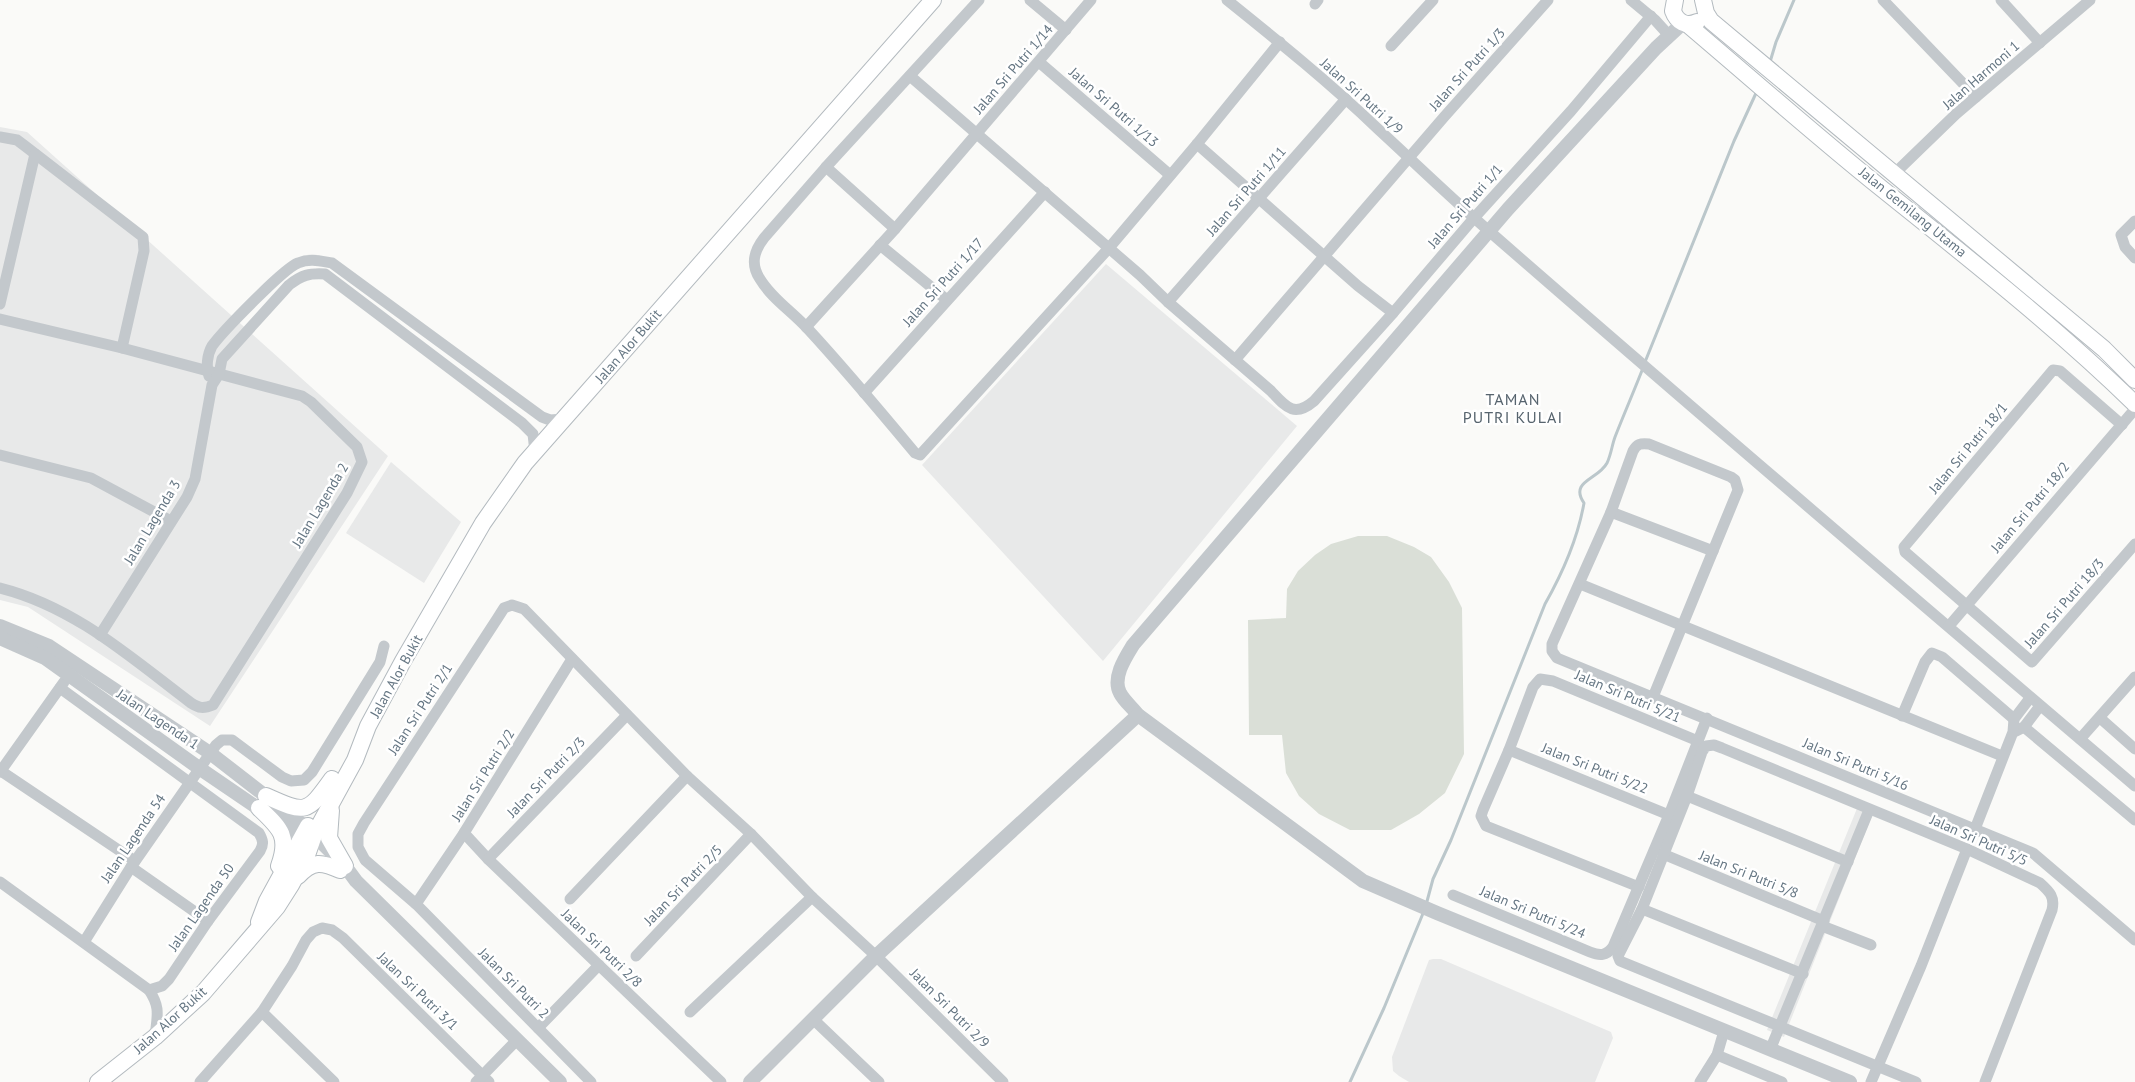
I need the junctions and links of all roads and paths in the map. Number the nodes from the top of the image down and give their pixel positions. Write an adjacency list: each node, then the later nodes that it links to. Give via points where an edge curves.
1 (933, 0): 58 (main road, Jalan Alor Bukit)
2 (979, 0): 22 (street)
3 (1030, 0): 15 (street)
4 (1091, 0): 15 (street, Jalan Sri Putri 1/14)
5 (1227, 0): 17 (street, Jalan Sri Putri 1/9)
6 (1433, 0): 19 (street)
7 (1548, 0): 29 (street, Jalan Sri Putri 1/3)
8 (1631, 0): 14 (street)
9 (1883, 0): 23 (street)
10 (2001, 0): 18 (street)
11 (2090, 0): 18 (street, Jalan Harmoni 1)
12 (1704, 4): 13 (main road, via 1702,18 1693,24); 32 (main road, Jalan Gemilang Utama, via 1711,21)
13 (1675, 12): 16 (street); 20 (street); 56 (main road, Jalan Gemilang Utama, via 1879,187 1986,271)
14 (1651, 16): 16 (street); 35 (street, Jalan Sri Putri 1/1)
15 (1066, 30): 21 (street, Jalan Sri Putri 1/14)
16 (1665, 31): 20 (street)
17 (1280, 42): 24 (street, Jalan Sri Putri 1/9); 27 (street)
18 (2040, 43): 23 (street, Jalan Harmoni 1)
19 (1391, 46)
20 (1656, 48): 38 (street)
21 (1039, 62): 25 (street, Jalan Sri Putri 1/14); 31 (street, Jalan Sri Putri 1/13)
22 (910, 76): 25 (street); 30 (street)
23 (1976, 97): 32 (street, Jalan Harmoni 1)
24 (1346, 100): 29 (street, Jalan Sri Putri 1/9); 34 (street, Jalan Sri Putri 1/11)
25 (976, 134): 33 (street); 37 (street, Jalan Sri Putri 1/14)
26 (0, 137): 28 (street, via 17,140)
27 (1197, 144): 31 (street); 34 (street)
28 (35, 154): 45 (street); 49 (street, via 143,237 144,251)
29 (1408, 159): 35 (street, Jalan Sri Putri 1/9); 41 (street, Jalan Sri Putri 1/3)
30 (826, 167): 37 (street); 48 (street, via 756,248 753,260 759,279)
31 (1170, 175): 40 (street)
32 (1893, 175): 53 (main road, Jalan Gemilang Utama, via 2104,349)
33 (1045, 192): 40 (street); 43 (street, Jalan Sri Putri 1/17)
34 (1260, 198): 41 (street); 44 (street, Jalan Sri Putri 1/11)
35 (1474, 218): 38 (street, Jalan Sri Putri 1/9); 46 (street, Jalan Sri Putri 1/1)
36 (2135, 221): 42 (street, via 2121,235 2125,247)
37 (894, 229): 39 (street, Jalan Sri Putri 1/14)
38 (1489, 231): 72 (street, Jalan Sri Putri 1/9); 83 (street, via 1132,645 1120,670 1118,687 1120,694)
39 (880, 245): 43 (street); 48 (street, Jalan Sri Putri 1/14)
40 (1109, 248): 44 (street); 55 (street, via 920,455 915,454)
41 (1325, 256): 46 (street); 50 (street, Jalan Sri Putri 1/3)
42 (2135, 258)
43 (946, 300): 55 (street, Jalan Sri Putri 1/17)
44 (1168, 302): 50 (street)
45 (0, 304)
46 (1393, 313): 50 (street, Jalan Sri Putri 1/1, via 1314,401 1298,411 1282,404)
47 (0, 319): 49 (street, Jalan Lagenda 2)
48 (806, 327): 55 (street)
49 (122, 348): 51 (street, Jalan Lagenda 2)
50 (1236, 360)
51 (207, 369): 52 (street, Jalan Lagenda 2); 54 (street, Jalan Lagenda 3); 58 (street, via 212,347 226,332 281,275 296,263 310,259 332,263 542,417)
52 (219, 374): 54 (street, Jalan Lagenda 3); 60 (street, Jalan Lagenda 3, via 227,352 289,285 302,275 325,274 530,430); 73 (street, Jalan Lagenda 2, via 302,396 357,446 362,462 347,493 213,705 199,708)
53 (2135, 380)
54 (212, 385): 63 (street, Jalan Lagenda 3, via 195,479)
55 (864, 393)
56 (2135, 404)
57 (2135, 409): 59 (street, Jalan Sri Putri 18/2)
58 (564, 419): 60 (main road, Jalan Alor Bukit)
59 (2122, 425): 69 (street, Jalan Sri Putri 18/2); 69 (street, Jalan Sri Putri 18/1, via 2060,371 2053,370 1904,547)
60 (535, 452): 101 (main road, Jalan Alor Bukit, via 483,523 403,661 368,726 355,760)
61 (0, 455): 63 (street, via 92,478)
62 (1611, 512): 65 (street); 65 (street, via 1633,451 1637,445 1649,444 1735,480 1738,490); 66 (street)
63 (172, 521): 73 (street, Jalan Lagenda 3)
64 (2135, 544): 69 (street, Jalan Sri Putri 18/3, via 2032,662)
65 (1714, 551): 71 (street)
66 (1580, 584): 71 (street); 80 (street, Jalan Sri Putri 5/16, via 1552,644 1552,651 1562,660)
67 (0, 588): 73 (street, via 38,600 72,616)
68 (512, 605): 76 (street, Jalan Sri Putri 2/9, via 524,609); 110 (street, Jalan Sri Putri 2/1, via 504,608 497,618)
69 (1966, 606): 72 (street, Jalan Sri Putri 18/2)
70 (0, 626): 77 (street, Jalan Lagenda 1, via 49,646)
71 (1683, 626): 80 (street); 85 (street)
72 (1949, 626): 81 (street, Jalan Sri Putri 1/9)
73 (100, 635)
74 (0, 638): 77 (street, Jalan Lagenda 1)
75 (384, 646): 95 (street, via 380,662 304,780 282,778 228,739 222,740)
76 (572, 660): 84 (street, Jalan Sri Putri 2/9); 109 (street, Jalan Sri Putri 2/2)
77 (73, 670): 79 (street); 95 (street, Jalan Lagenda 1); 97 (street, Jalan Lagenda 1)
78 (2135, 677): 87 (street)
79 (60, 688): 98 (street); 100 (street)
80 (1653, 696): 86 (street, Jalan Sri Putri 5/16)
81 (2030, 698): 82 (street, Jalan Sri Putri 1/9); 88 (street)
82 (2040, 706): 89 (street); 91 (street, Jalan Sri Putri 1/9)
83 (1138, 714): 135 (street); 144 (street, via 1363,881)
84 (627, 715): 99 (street, Jalan Sri Putri 2/9); 115 (street, Jalan Sri Putri 2/3)
85 (1902, 716): 88 (street, via 1932,653); 96 (street)
86 (1706, 718): 92 (street); 108 (street, Jalan Sri Putri 5/16)
87 (2100, 718): 91 (street); 93 (street)
88 (2014, 719): 90 (street)
89 (2024, 727): 90 (street); 107 (street)
90 (2012, 732): 96 (street)
91 (2080, 739): 102 (street, Jalan Sri Putri 1/9)
92 (1702, 744): 94 (street, Jalan Sri Putri 5/21, via 1546,679 1536,681); 103 (street); 105 (street, Jalan Sri Putri 5/5, via 1714,745); 106 (street)
93 (2135, 749)
94 (1509, 750): 106 (street, Jalan Sri Putri 5/22); 121 (street, via 1481,816 1486,826)
95 (210, 753): 97 (street, Jalan Lagenda 54); 104 (street, Jalan Lagenda 1)
96 (2002, 756): 108 (street)
97 (200, 768): 100 (street, Jalan Lagenda 54); 104 (street, Jalan Lagenda 1)
98 (0, 772): 117 (street)
99 (687, 776): 111 (street, Jalan Sri Putri 2/9); 124 (street)
100 (190, 781): 117 (street, Jalan Lagenda 54); 128 (street, Jalan Lagenda 50, via 259,833 263,845)
101 (337, 781): 104 (main road, via 308,808); 112 (main road, Jalan Alor Bukit); 118 (main road, via 329,838)
102 (2135, 786)
103 (1687, 796): 114 (street); 116 (street)
104 (263, 802): 112 (street, Jalan Lagenda 1); 125 (main road, via 283,835 284,845)
105 (1869, 810): 113 (street, Jalan Sri Putri 5/5); 116 (street)
106 (1669, 815): 121 (street)
107 (2135, 820)
108 (1975, 829): 131 (street, Jalan Sri Putri 5/16, via 2033,853)
109 (464, 833): 115 (street, Jalan Sri Putri 2/8); 126 (street, Jalan Sri Putri 2/2)
110 (358, 834): 126 (street, Jalan Sri Putri 2, via 358,847 365,860)
111 (751, 834): 123 (street, Jalan Sri Putri 2/9); 134 (street, Jalan Sri Putri 2/5)
112 (308, 836): 118 (street, Jalan Lagenda 1); 120 (main road, Jalan Alor Bukit); 125 (main road, Jalan Alor Bukit)
113 (1967, 849): 149 (street); 165 (street, Jalan Sri Putri 5/5, via 2040,883 2053,897 2054,903 2034,962)
114 (1663, 854): 127 (street); 129 (street, Jalan Sri Putri 5/8)
115 (488, 859): 136 (street, Jalan Sri Putri 2/8)
116 (1848, 862): 129 (street)
117 (133, 864): 128 (street); 132 (street, Jalan Lagenda 54)
118 (343, 868): 120 (main road, via 318,863 308,867); 146 (street, Jalan Lagenda 1)
119 (0, 882): 132 (street)
120 (291, 885): 130 (main road, Jalan Alor Bukit)
121 (1639, 886): 122 (street, Jalan Sri Putri 5/24, via 1613,947 1602,955)
122 (1453, 895)
123 (812, 897): 135 (street, Jalan Sri Putri 2/9); 140 (street)
124 (570, 899)
125 (267, 901): 130 (main road, Jalan Alor Bukit)
126 (416, 904): 142 (street, Jalan Sri Putri 2)
127 (1642, 908): 137 (street); 143 (street, via 1618,956 1620,961)
128 (208, 921): 138 (street, Jalan Lagenda 50, via 169,979 162,986)
129 (1823, 923): 133 (street, Jalan Sri Putri 5/8); 137 (street)
130 (256, 930): 145 (main road, Jalan Alor Bukit, via 203,993)
131 (2135, 940)
132 (84, 942): 138 (street)
133 (1871, 945)
134 (636, 956)
135 (876, 956): 141 (street); 159 (street, Jalan Sri Putri 2/9)
136 (599, 966): 142 (street); 157 (street, Jalan Sri Putri 2/8)
137 (1803, 974): 143 (street)
138 (149, 990): 145 (street, via 157,1002)
139 (262, 1012): 150 (street, Jalan Sri Putri 3/1, via 306,940 322,928 332,930); 153 (street); 154 (street)
140 (690, 1012)
141 (813, 1019): 151 (street); 158 (street)
142 (538, 1028): 156 (street, Jalan Sri Putri 2)
143 (1780, 1028): 147 (street); 149 (street)
144 (1724, 1031): 147 (street); 148 (street)
145 (155, 1037): 152 (main road, Jalan Alor Bukit)
146 (517, 1040): 150 (street); 155 (street, Jalan Lagenda 1)
147 (1770, 1050): 162 (street)
148 (1717, 1055): 160 (street); 161 (street)
149 (1877, 1067): 163 (street); 164 (street)
150 (483, 1080)
151 (876, 1081)
152 (98, 1082)
153 (200, 1082)
154 (334, 1082)
155 (560, 1082)
156 (591, 1082)
157 (721, 1082)
158 (750, 1082)
159 (1003, 1082)
160 (1700, 1082)
161 (1782, 1082)
162 (1850, 1082)
163 (1871, 1082)
164 (1916, 1082)
165 (1985, 1082)

